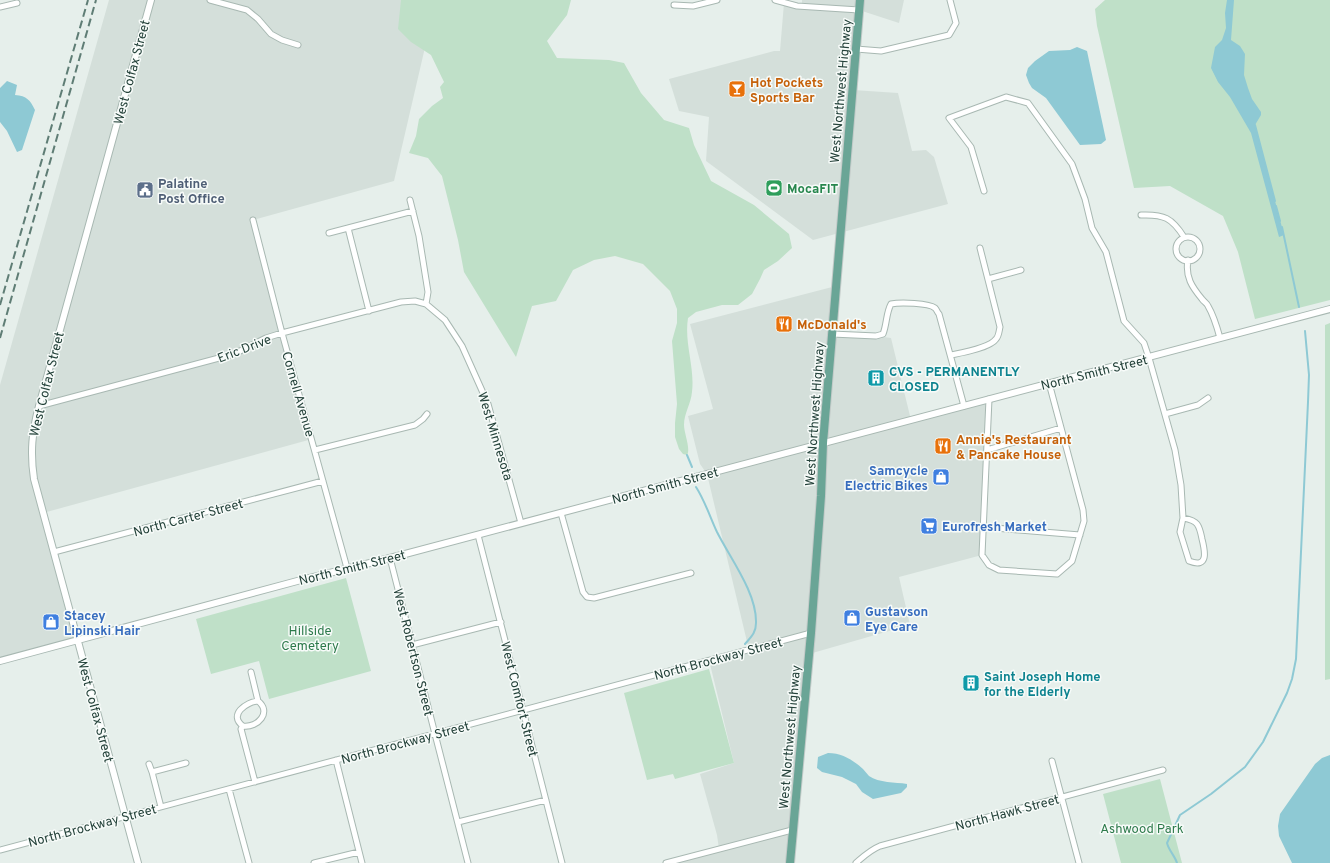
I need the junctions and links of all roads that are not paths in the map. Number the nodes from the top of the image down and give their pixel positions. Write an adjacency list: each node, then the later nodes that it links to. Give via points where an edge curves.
1 (151, 0): 36 (street, West Colfax Street)
2 (210, 0): 11 (street, via 247,10 271,34)
3 (717, 0): 8 (street, via 693,6)
4 (775, 0): 10 (street, via 797,6)
5 (860, 0): 10 (main road, West Northwest Highway)
6 (950, 0): 12 (street, via 956,23 949,35 881,51)
7 (17, 2): 9 (street)
8 (674, 5)
9 (0, 7)
10 (859, 10): 12 (main road, West Northwest Highway)
11 (298, 45)
12 (856, 49): 29 (main road, West Northwest Highway)
13 (984, 191): 32 (street, via 971,147 949,118 1006,97 1028,103 1072,164 1086,199 1092,228 1106,252 1124,321 1144,343)
14 (410, 200): 15 (street)
15 (413, 211): 18 (street); 25 (street, via 428,292)
16 (1141, 215): 20 (street, via 1156,214 1168,219 1178,227)
17 (253, 220): 28 (street, Cornell Avenue)
18 (348, 228): 19 (street); 27 (street)
19 (329, 233)
20 (1184, 237): 22 (street, via 1178,242 1176,250 1182,259); 22 (street, via 1192,237 1199,245 1199,253)
21 (980, 248): 24 (street)
22 (1188, 260): 30 (street, via 1188,280 1213,314)
23 (1021, 270): 24 (street)
24 (988, 279): 31 (street, via 1000,327 996,340 987,346)
25 (426, 304): 27 (street, Eric Drive, via 401,302); 47 (street, West Minnesota, via 445,320 462,346 488,404)
26 (1330, 309): 30 (street, North Smith Street)
27 (369, 311): 28 (street, Eric Drive)
28 (282, 333): 36 (street, Eric Drive, via 234,354); 42 (street, Cornell Avenue)
29 (832, 334): 31 (street, via 876,336 883,334 891,304 930,306 939,314); 41 (main road, West Northwest Highway)
30 (1220, 338): 32 (street, North Smith Street)
31 (950, 355): 37 (street)
32 (1149, 358): 33 (street, North Smith Street); 39 (street)
33 (1049, 383): 35 (street, North Smith Street); 40 (street)
34 (1208, 398): 39 (street, via 1198,405)
35 (989, 399): 37 (street, North Smith Street); 43 (street)
36 (39, 406): 51 (street, West Colfax Street, via 33,428 32,464)
37 (964, 406): 41 (street, North Smith Street)
38 (427, 414): 42 (street, via 415,424)
39 (1165, 414): 46 (street, via 1175,450)
40 (1061, 428): 43 (street); 50 (street, via 1083,510 1084,521)
41 (823, 444): 45 (street, North Smith Street); 56 (main road, West Northwest Highway)
42 (315, 450): 44 (street, Cornell Avenue)
43 (987, 450): 48 (street)
44 (323, 481): 51 (street, North Carter Street); 53 (street, Cornell Avenue)
45 (561, 513): 47 (street, North Smith Street); 54 (street, via 583,592 587,597 594,598)
46 (1183, 518): 46 (street, via 1198,525 1206,551 1203,560 1199,562 1189,561 1180,532)
47 (521, 523): 49 (street, North Smith Street)
48 (983, 527): 50 (street); 50 (street, via 982,555 989,565 999,570 1056,574 1072,561)
49 (478, 535): 52 (street, North Smith Street); 55 (street, West Comfort Street)
50 (1080, 535)
51 (54, 552): 57 (street, West Colfax Street)
52 (390, 558): 53 (street, North Smith Street); 58 (street, West Robertson Street)
53 (347, 568): 57 (street, North Smith Street)
54 (691, 573)
55 (501, 622): 58 (street); 62 (street, West Comfort Street)
56 (811, 633): 62 (street, North Brockway Street); 78 (main road, West Northwest Highway)
57 (77, 641): 59 (street, North Smith Street); 76 (street, West Colfax Street)
58 (412, 645): 64 (street, West Robertson Street)
59 (0, 661)
60 (251, 672): 61 (street)
61 (258, 701): 63 (street, via 244,705 239,710 238,716); 63 (street, via 262,704 262,720)
62 (523, 710): 64 (street, North Brockway Street); 74 (street, West Comfort Street)
63 (243, 726): 71 (street, via 241,729)
64 (435, 734): 65 (street, North Brockway Street); 77 (street, West Robertson Street)
65 (336, 760): 71 (street, North Brockway Street); 80 (street)
66 (1052, 761): 73 (street)
67 (186, 763): 70 (street)
68 (149, 764): 70 (street)
69 (1163, 770): 73 (street, North Hawk Street)
70 (152, 772): 75 (street)
71 (255, 782): 72 (street, North Brockway Street)
72 (229, 789): 75 (street, North Brockway Street); 82 (street)
73 (1062, 797): 89 (street, North Hawk Street, via 880,846); 90 (street)
74 (546, 800): 77 (street); 86 (street, West Comfort Street)
75 (162, 807): 76 (street, North Brockway Street)
76 (125, 816): 79 (street, North Brockway Street); 81 (street, West Colfax Street)
77 (458, 822): 85 (street, West Robertson Street)
78 (792, 830): 87 (street); 88 (main road, West Northwest Highway)
79 (0, 850)
80 (359, 852): 83 (street); 84 (street)
81 (138, 863)
82 (248, 863)
83 (314, 863)
84 (362, 863)
85 (468, 863)
86 (562, 863)
87 (666, 863)
88 (790, 863)
89 (856, 863)
90 (1079, 863)

